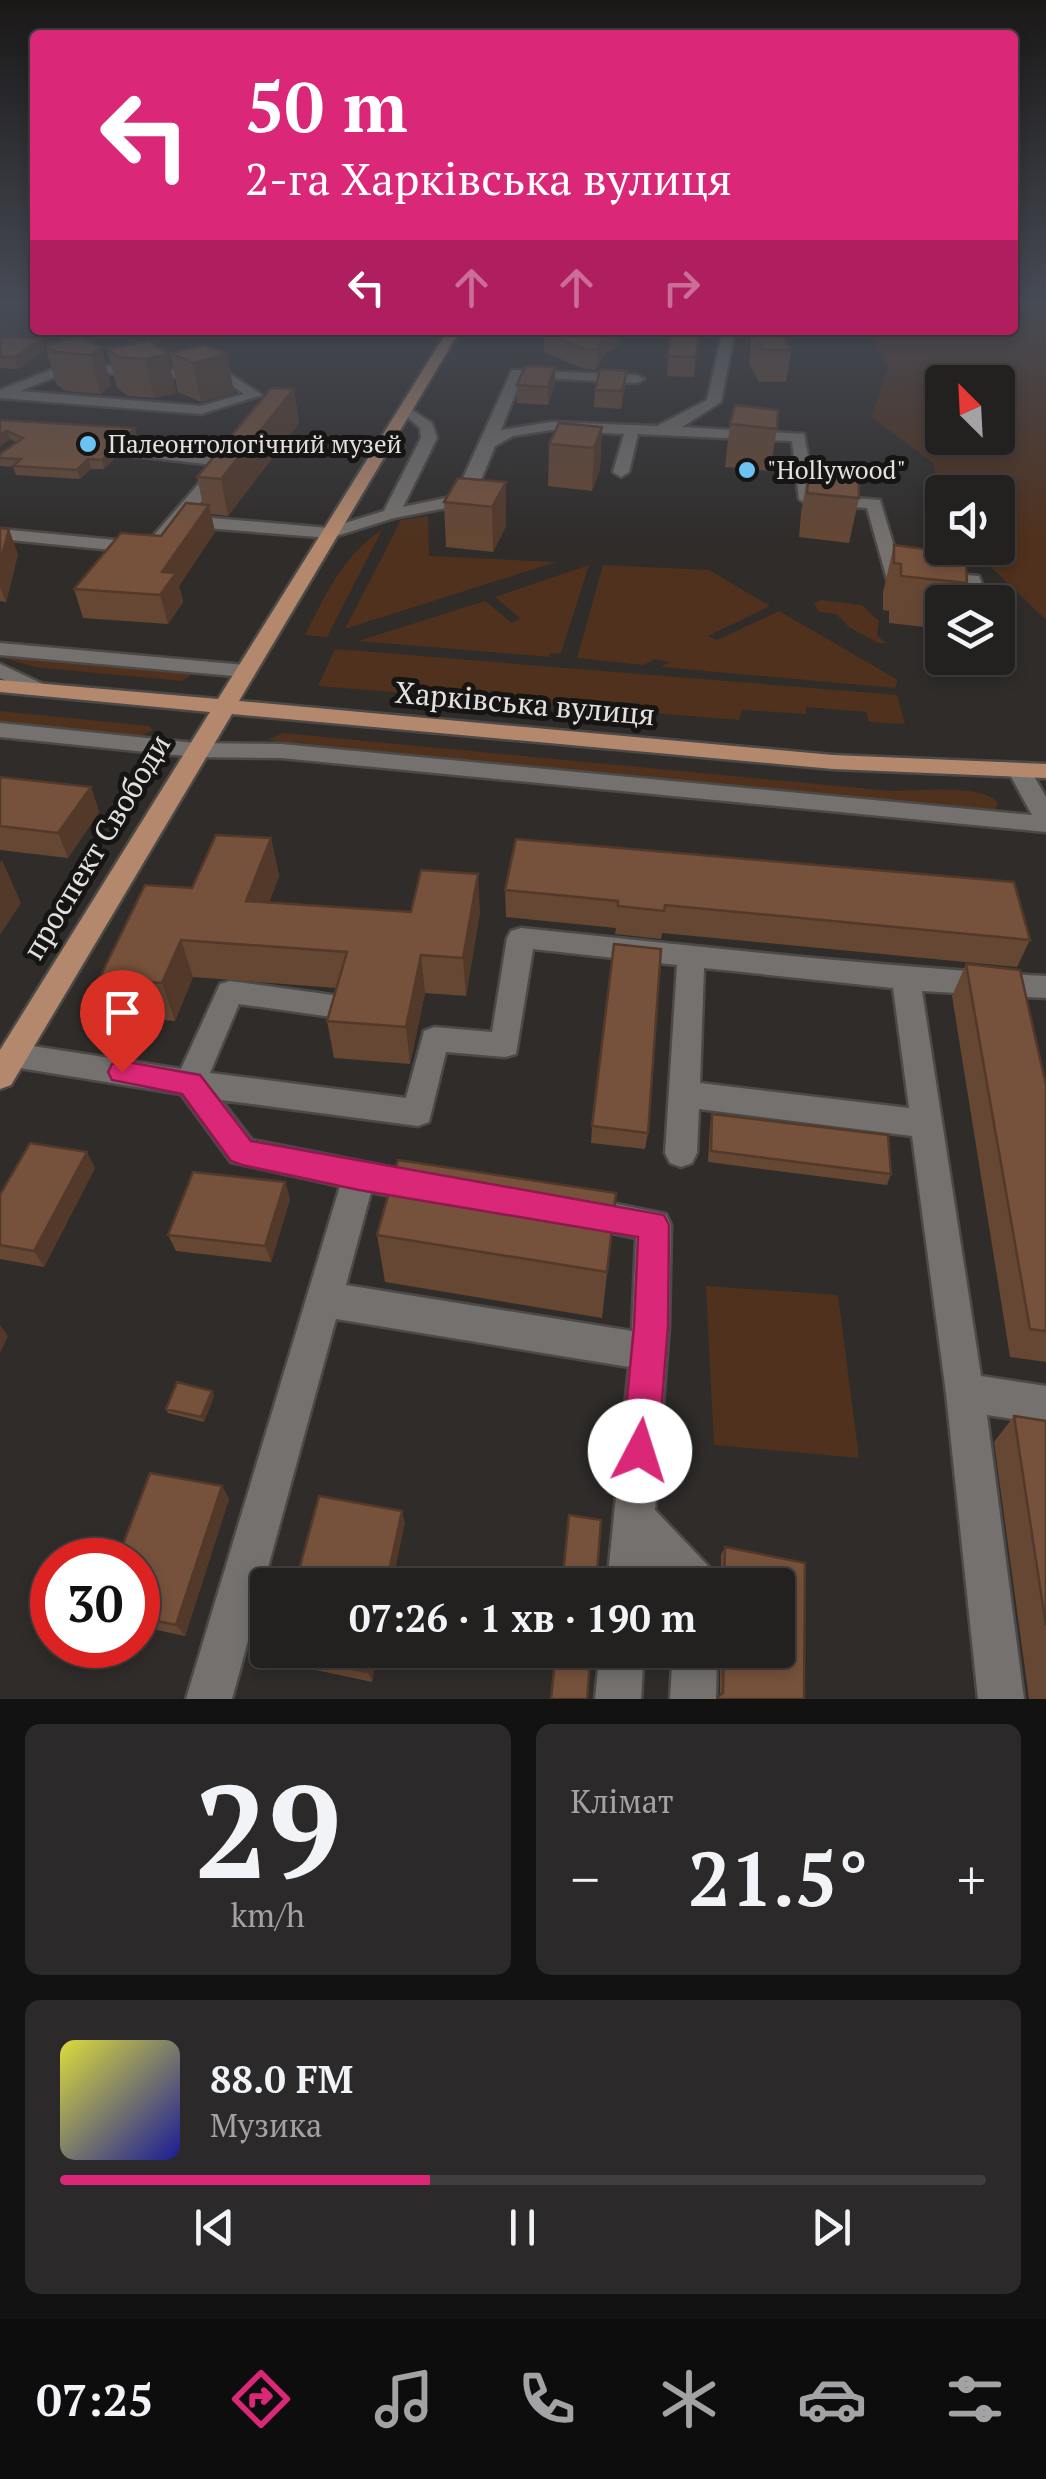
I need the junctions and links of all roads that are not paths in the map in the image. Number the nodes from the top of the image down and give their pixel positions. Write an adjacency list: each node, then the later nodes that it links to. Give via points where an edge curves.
1 (25, 383): 2 (street, via 0,394 201,410 256,395)
2 (238, 383)
3 (422, 383): 6 (main road, проспект Свободи)
4 (513, 383): 9 (street)
5 (718, 383): 8 (street, via 714,402)
6 (406, 410): 16 (street, via 426,426 429,438); 18 (main road, проспект Свободи)
7 (632, 430): 8 (street); 9 (street, via 551,426 509,432); 13 (street)
8 (654, 431): 20 (street, via 799,437 807,499 874,504 894,575)
9 (489, 443): 14 (street, via 468,492)
10 (240, 446): 12 (street)
11 (139, 453): 12 (street)
12 (227, 461): 17 (street)
13 (619, 461)
14 (450, 504): 15 (street); 16 (street)
15 (470, 506)
16 (390, 514): 18 (street)
17 (174, 520): 18 (street); 19 (street, via 152,550)
18 (330, 533): 23 (main road, проспект Свободи)
19 (0, 534)
20 (974, 585)
21 (0, 649): 23 (street)
22 (0, 670): 25 (street)
23 (245, 671): 26 (main road, проспект Свободи)
24 (0, 686): 25 (main road, Харківська вулиця)
25 (38, 689): 26 (main road, Харківська вулиця)
26 (224, 706): 28 (main road, проспект Свободи); 29 (main road, Харківська вулиця, via 814,760)
27 (0, 730): 28 (street)
28 (195, 750): 31 (street, via 282,751); 36 (main road, проспект Свободи)
29 (1020, 771): 30 (main road, Харківська вулиця); 31 (street)
30 (1046, 771)
31 (1046, 821)
32 (691, 953): 33 (street); 37 (street, via 522,938 505,1044 434,1039 418,1113); 38 (street)
33 (906, 978): 34 (street); 39 (street)
34 (1046, 987)
35 (332, 1006): 37 (street, via 230,992)
36 (6, 1066): 37 (street)
37 (190, 1083): 41 (street, via 242,1152)
38 (684, 1094): 39 (street); 40 (street)
39 (927, 1124): 46 (street)
40 (681, 1154)
41 (359, 1176): 42 (street); 44 (street)
42 (445, 1191)
43 (559, 1210): 45 (street, via 654,1225)
44 (324, 1300): 45 (street); 53 (street)
45 (648, 1352): 48 (street)
46 (965, 1393): 47 (street); 56 (street)
47 (1046, 1404)
48 (634, 1518): 49 (street); 50 (street)
49 (630, 1568)
50 (681, 1568)
51 (621, 1668): 54 (street)
52 (694, 1668): 55 (street)
53 (209, 1699)
54 (618, 1699)
55 (693, 1699)
56 (1001, 1699)

